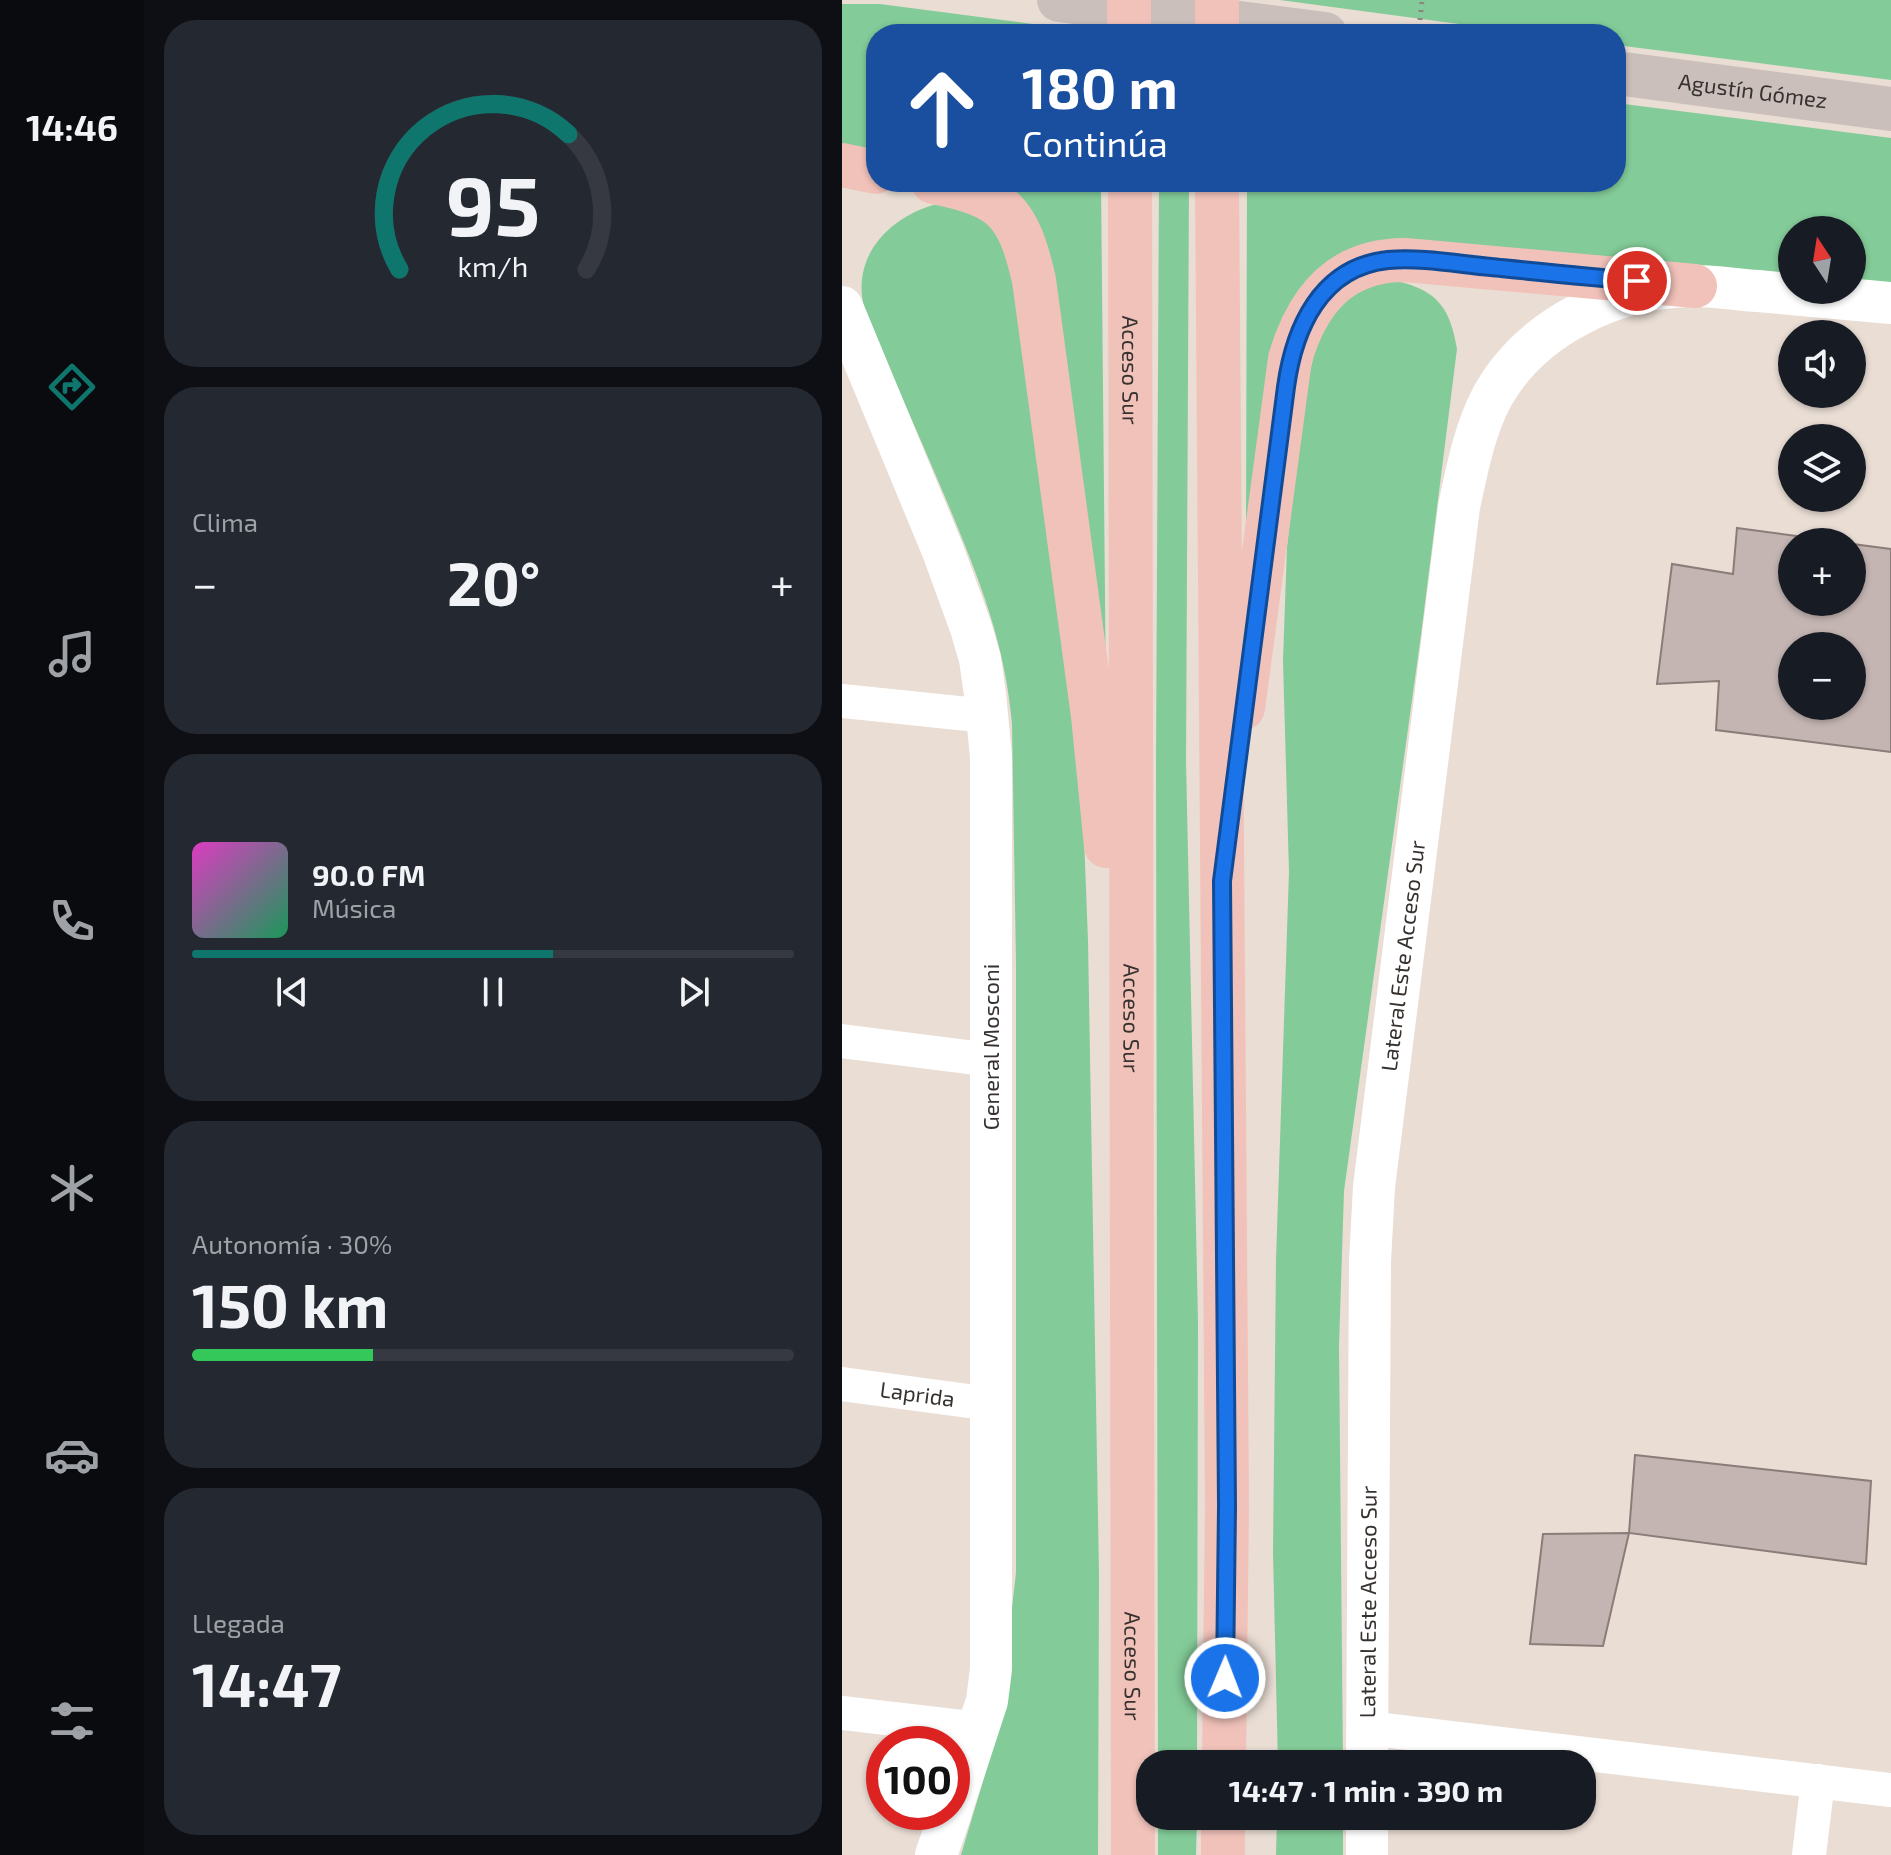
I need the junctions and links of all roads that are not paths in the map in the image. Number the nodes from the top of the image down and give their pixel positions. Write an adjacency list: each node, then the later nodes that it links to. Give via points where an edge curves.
1 (1059, 0): 6 (main road)
2 (1129, 0): 4 (highway)
3 (1217, 0): 5 (highway)
4 (1129, 24)
5 (1217, 24)
6 (1250, 24)
7 (1626, 74): 8 (main road, Agustín Gómez)
8 (1891, 109)
9 (842, 165): 10 (highway)
10 (866, 170)
11 (971, 192): 23 (highway, via 1013,219 1034,280 1103,809)
12 (1130, 192): 23 (highway, Acceso Sur)
13 (1217, 192): 20 (highway)
14 (1695, 286): 15 (street); 20 (highway, via 1387,260 1356,270 1322,294 1299,329 1290,359); 28 (street, Lateral Este Acceso Sur, via 1603,304 1560,325 1506,375 1472,447 1459,507 1374,1187)
15 (1891, 303)
16 (842, 307): 17 (street, General Mosconi)
17 (851, 350): 19 (street, General Mosconi, via 959,590 980,659)
18 (842, 701): 19 (street)
19 (987, 716): 22 (street, General Mosconi)
20 (1222, 881): 29 (highway)
21 (842, 1041): 22 (street)
22 (991, 1060): 25 (street, General Mosconi)
23 (1132, 1239): 37 (highway, Acceso Sur)
24 (842, 1384): 25 (street, Laprida)
25 (991, 1404): 27 (street, General Mosconi, via 992,1644)
26 (842, 1713): 27 (street)
27 (979, 1729): 30 (street, General Mosconi)
28 (1367, 1746): 31 (street)
29 (1224, 1750)
30 (970, 1755)
31 (1818, 1781): 32 (street); 40 (street)
32 (1891, 1790)
33 (944, 1830): 36 (street, General Mosconi)
34 (1223, 1830): 38 (highway)
35 (1367, 1830): 39 (street)
36 (936, 1855)
37 (1133, 1855)
38 (1223, 1855)
39 (1367, 1855)
40 (1809, 1855)

